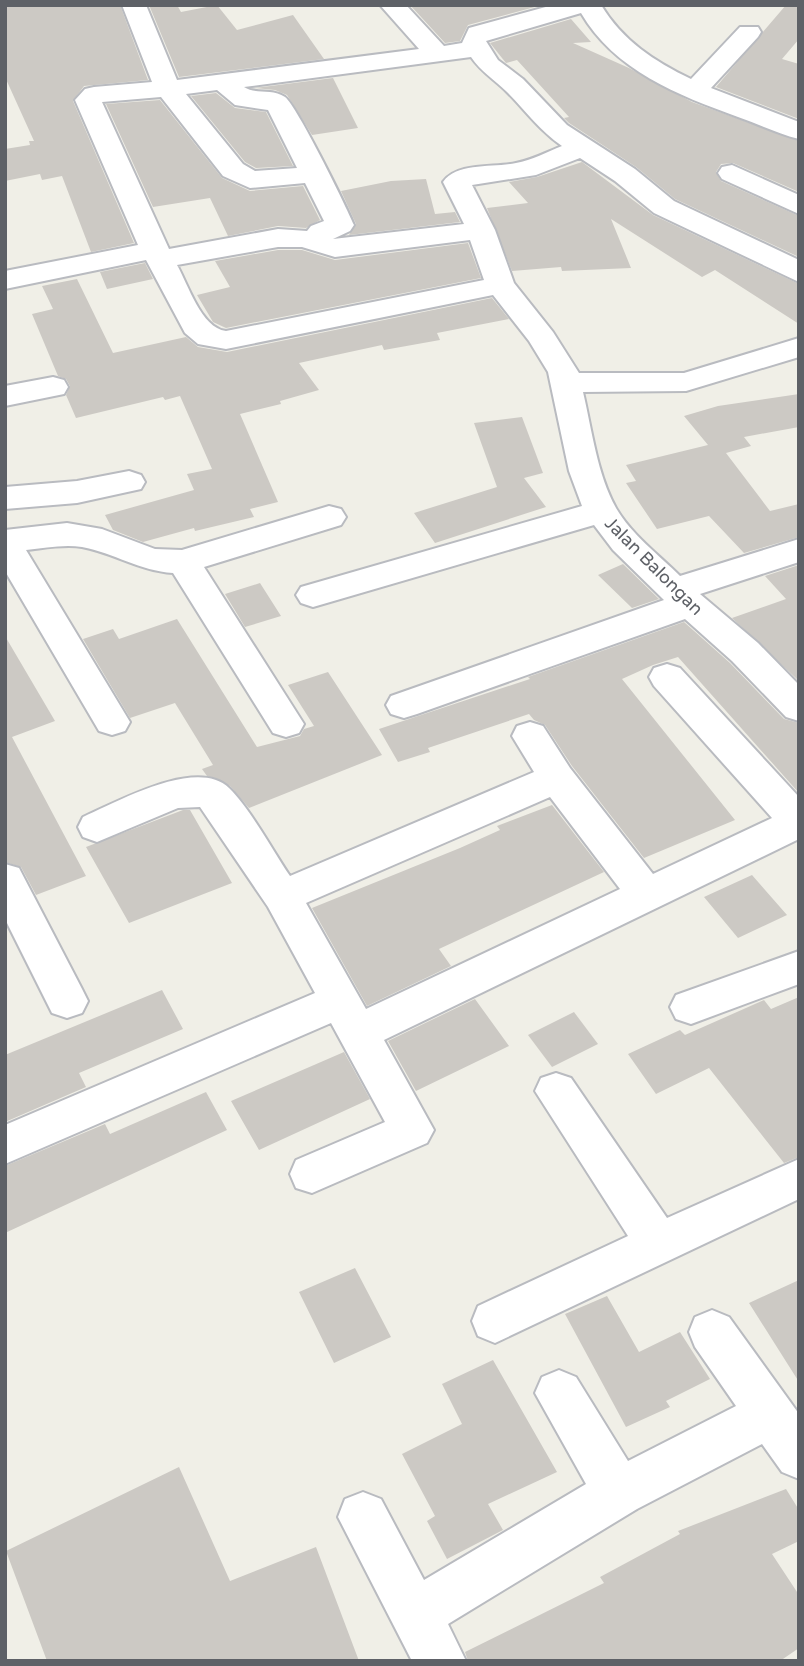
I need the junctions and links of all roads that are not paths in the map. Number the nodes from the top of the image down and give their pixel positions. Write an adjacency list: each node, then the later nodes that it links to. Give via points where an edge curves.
1 (134, 5): 9 (street)
2 (392, 5): 7 (street)
3 (582, 5): 6 (street, via 478,33 473,41)
4 (589, 5): 10 (street, via 612,40 643,66)
5 (749, 32): 10 (street)
6 (477, 50): 7 (street); 12 (street)
7 (438, 54): 8 (street)
8 (220, 83): 9 (street); 14 (street, via 244,99 270,99 279,105)
9 (168, 89): 14 (street, via 223,159 244,177 259,180); 18 (street, via 94,95 88,100)
10 (695, 89): 11 (street)
11 (799, 131)
12 (570, 138): 16 (street, Jalan Balongan, via 542,165 457,182); 19 (street, via 664,207)
13 (732, 173): 15 (street)
14 (317, 174): 17 (street, via 340,225 321,232)
15 (799, 206)
16 (481, 230): 17 (street, via 335,248); 21 (street, Jalan Balongan)
17 (318, 243): 18 (street, via 278,238)
18 (158, 255): 20 (street); 21 (street, via 195,327 209,338 226,340)
19 (799, 273)
20 (5, 280)
21 (500, 285): 23 (street, Jalan Balongan, via 542,338)
22 (799, 347): 23 (street, via 686,382)
23 (567, 383): 28 (street, Jalan Balongan, via 585,471)
24 (53, 387): 25 (street)
25 (5, 396)
26 (129, 482): 27 (street)
27 (5, 498)
28 (601, 512): 33 (street); 34 (street, Jalan Balongan)
29 (328, 517): 32 (street)
30 (5, 542): 32 (street, via 66,534 90,537 152,560); 38 (street)
31 (799, 550): 34 (street)
32 (183, 562): 39 (street)
33 (313, 595)
34 (682, 597): 36 (street); 37 (street, Jalan Balongan)
35 (667, 677): 44 (street, via 799,822)
36 (404, 705)
37 (799, 708)
38 (112, 722)
39 (286, 724)
40 (530, 736): 41 (street)
41 (557, 778): 44 (street); 45 (street)
42 (97, 827): 45 (street, via 174,794 208,792)
43 (6, 881): 47 (street)
44 (647, 895): 49 (street)
45 (282, 896): 49 (street)
46 (799, 967): 48 (street)
47 (67, 1000)
48 (691, 1007)
49 (350, 1016): 51 (street); 52 (street, via 412,1130)
50 (556, 1091): 54 (street)
51 (5, 1145)
52 (312, 1174)
53 (799, 1178): 54 (street)
54 (658, 1242): 55 (street)
55 (495, 1321)
56 (712, 1332): 58 (street)
57 (559, 1393): 60 (street)
58 (770, 1414): 59 (street); 60 (street)
59 (799, 1455)
60 (620, 1492): 62 (street)
61 (363, 1517): 62 (street)
62 (416, 1614): 63 (street)
63 (440, 1661)

